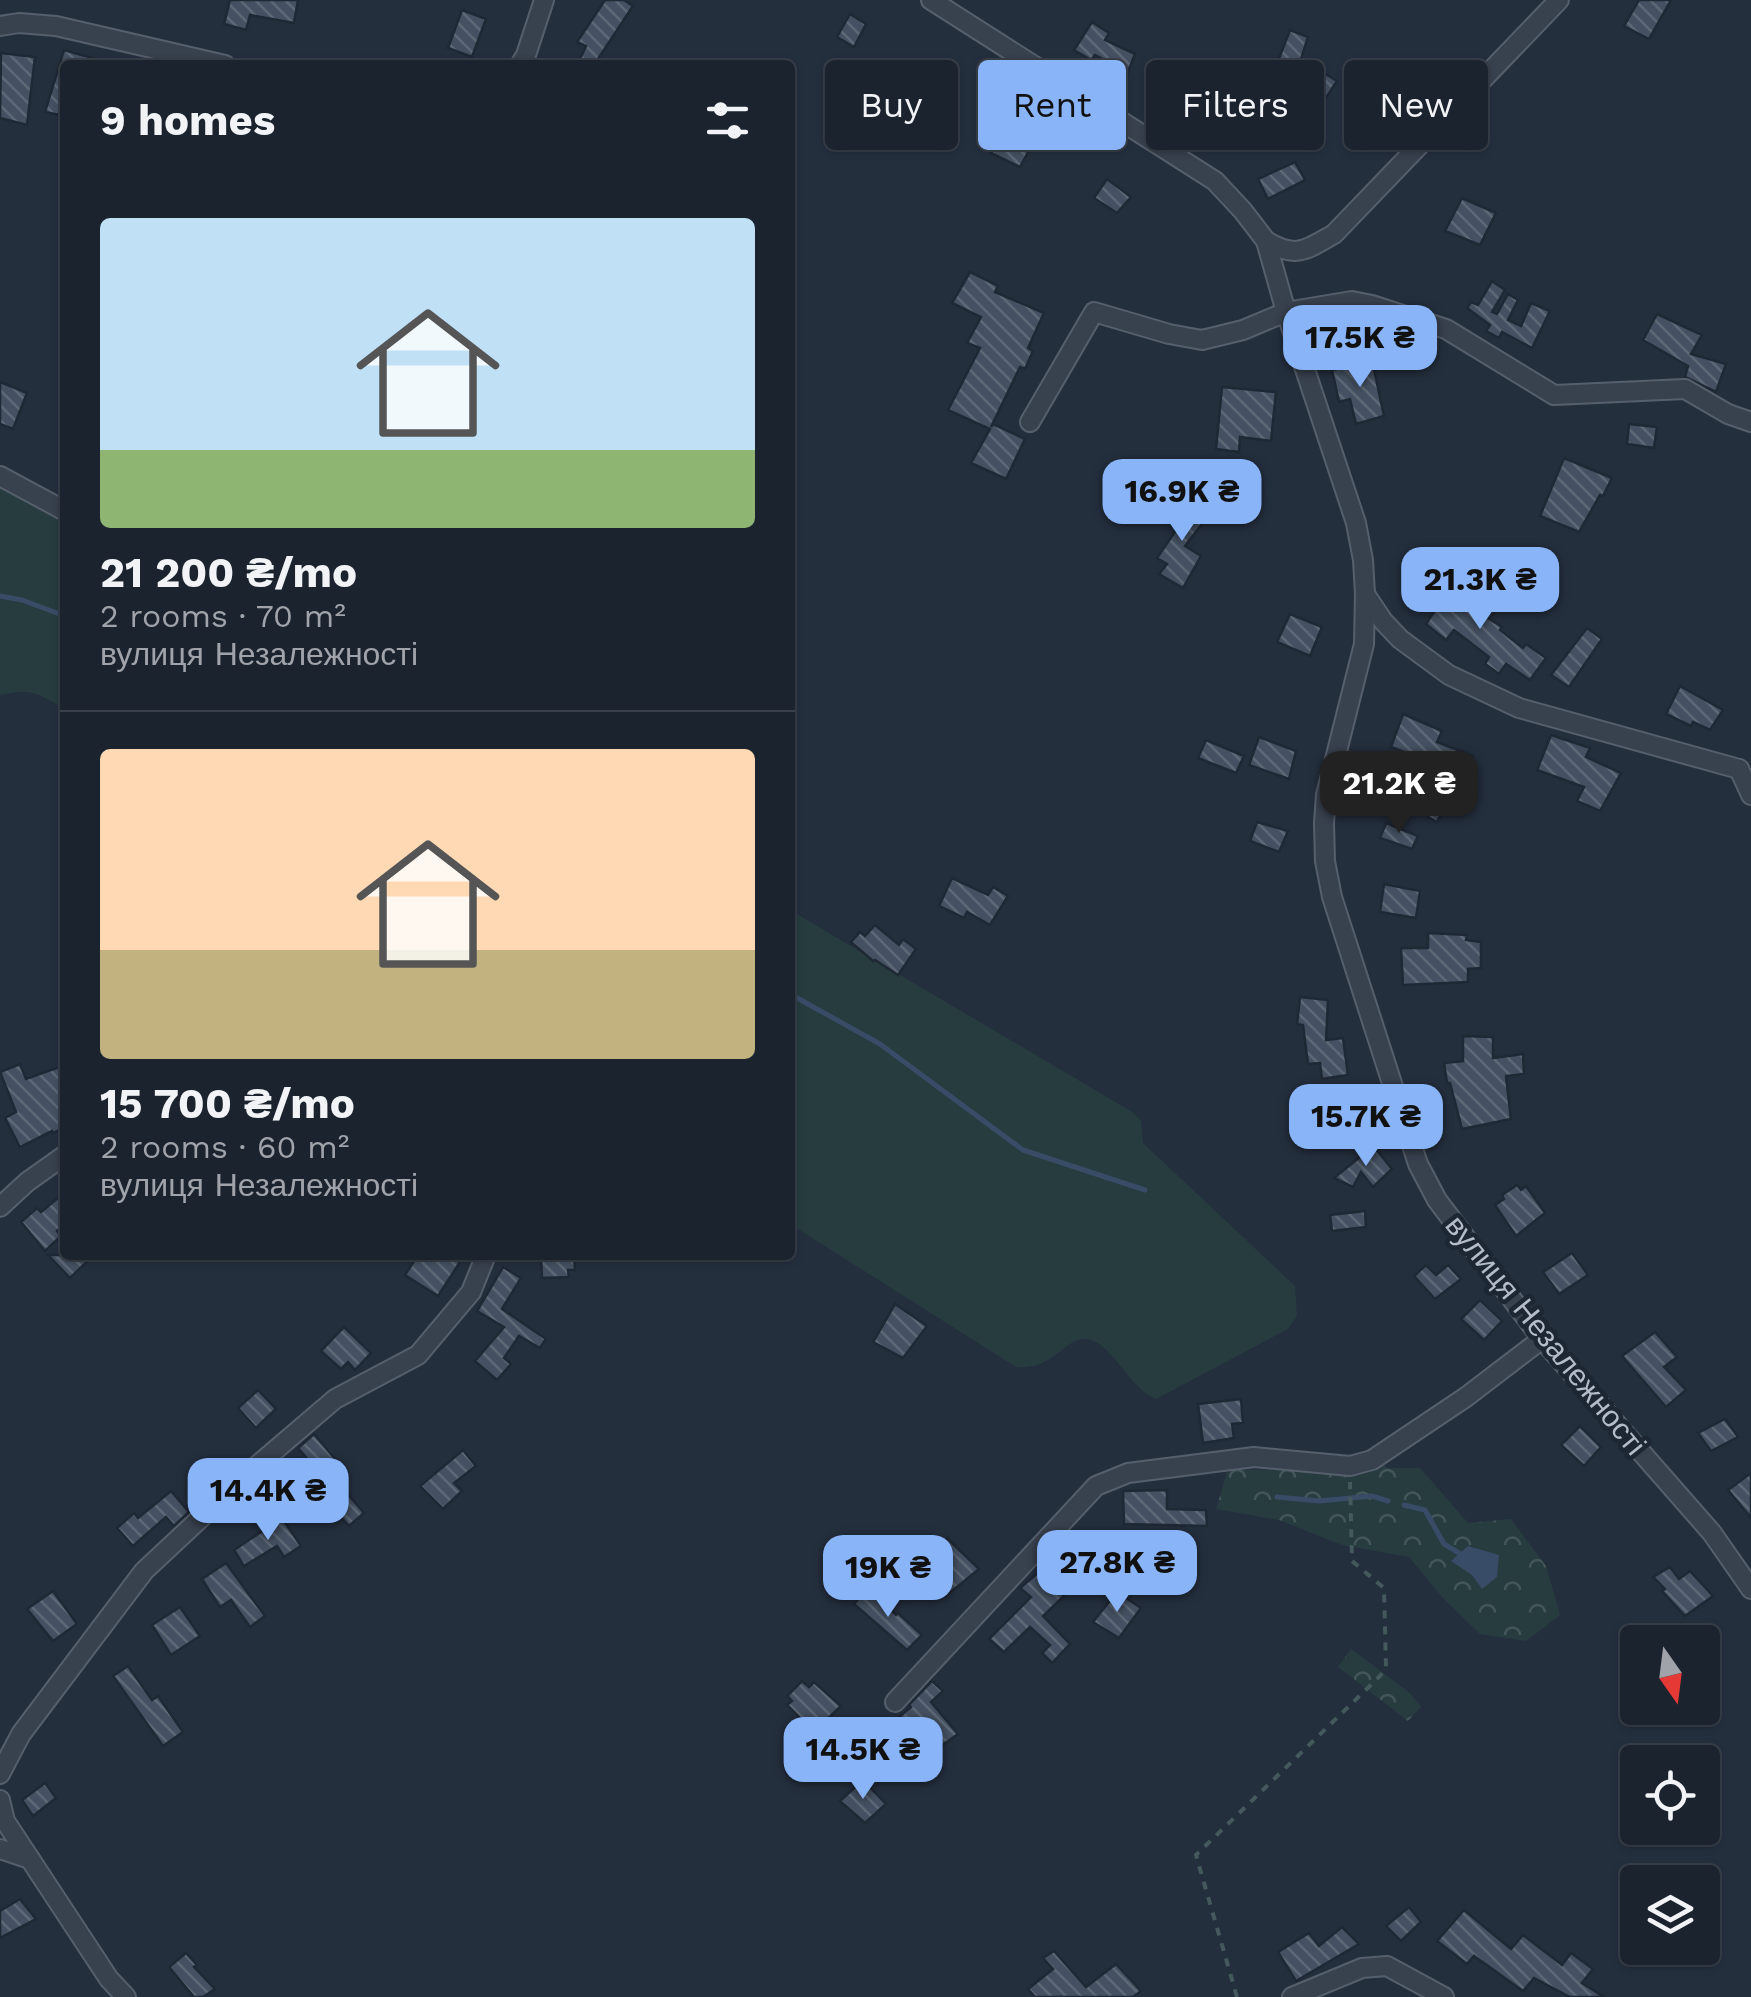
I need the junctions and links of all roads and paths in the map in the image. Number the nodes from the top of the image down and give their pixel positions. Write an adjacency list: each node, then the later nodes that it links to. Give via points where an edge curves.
1 (544, 0): 6 (street)
2 (931, 0): 7 (street, вулиця Незалежності, via 1215,181)
3 (1559, 0): 7 (street, via 1334,234 1306,250 1284,252)
4 (0, 26): 5 (street, via 56,26)
5 (203, 60)
6 (523, 60)
7 (1266, 241): 8 (street, вулиця Незалежності)
8 (1286, 312): 9 (street, via 1202,340 1094,312); 10 (street, via 1372,304 1446,329 1554,395 1685,389); 13 (street, вулиця Незалежності, via 1356,523)
9 (1030, 422)
10 (1751, 422)
11 (0, 476): 12 (street)
12 (60, 508)
13 (1366, 594): 14 (street, via 1400,639 1449,675 1519,708); 19 (street, вулиця Незалежності, via 1364,644 1326,795 1332,897 1418,1164 1436,1200)
14 (1745, 764): 15 (street)
15 (1751, 795)
16 (60, 1158): 17 (street)
17 (0, 1207)
18 (484, 1260): 23 (street, via 471,1292 418,1356 335,1399 144,1572 21,1734)
19 (1542, 1339): 20 (street, via 1372,1460); 21 (street, вулиця Незалежності, via 1712,1534)
20 (1350, 1466): 22 (street, via 1254,1457 1128,1473 1096,1486); 28 (path, via 1352,1561 1384,1588 1386,1666 1196,1855)
21 (1751, 1589)
22 (894, 1702)
23 (0, 1774)
24 (0, 1800): 26 (street, via 5,1821)
25 (0, 1849): 26 (street)
26 (30, 1859): 27 (street)
27 (126, 1997)
28 (1237, 1997)
29 (1292, 1997): 30 (street, via 1362,1968 1386,1966)
30 (1444, 1997)

